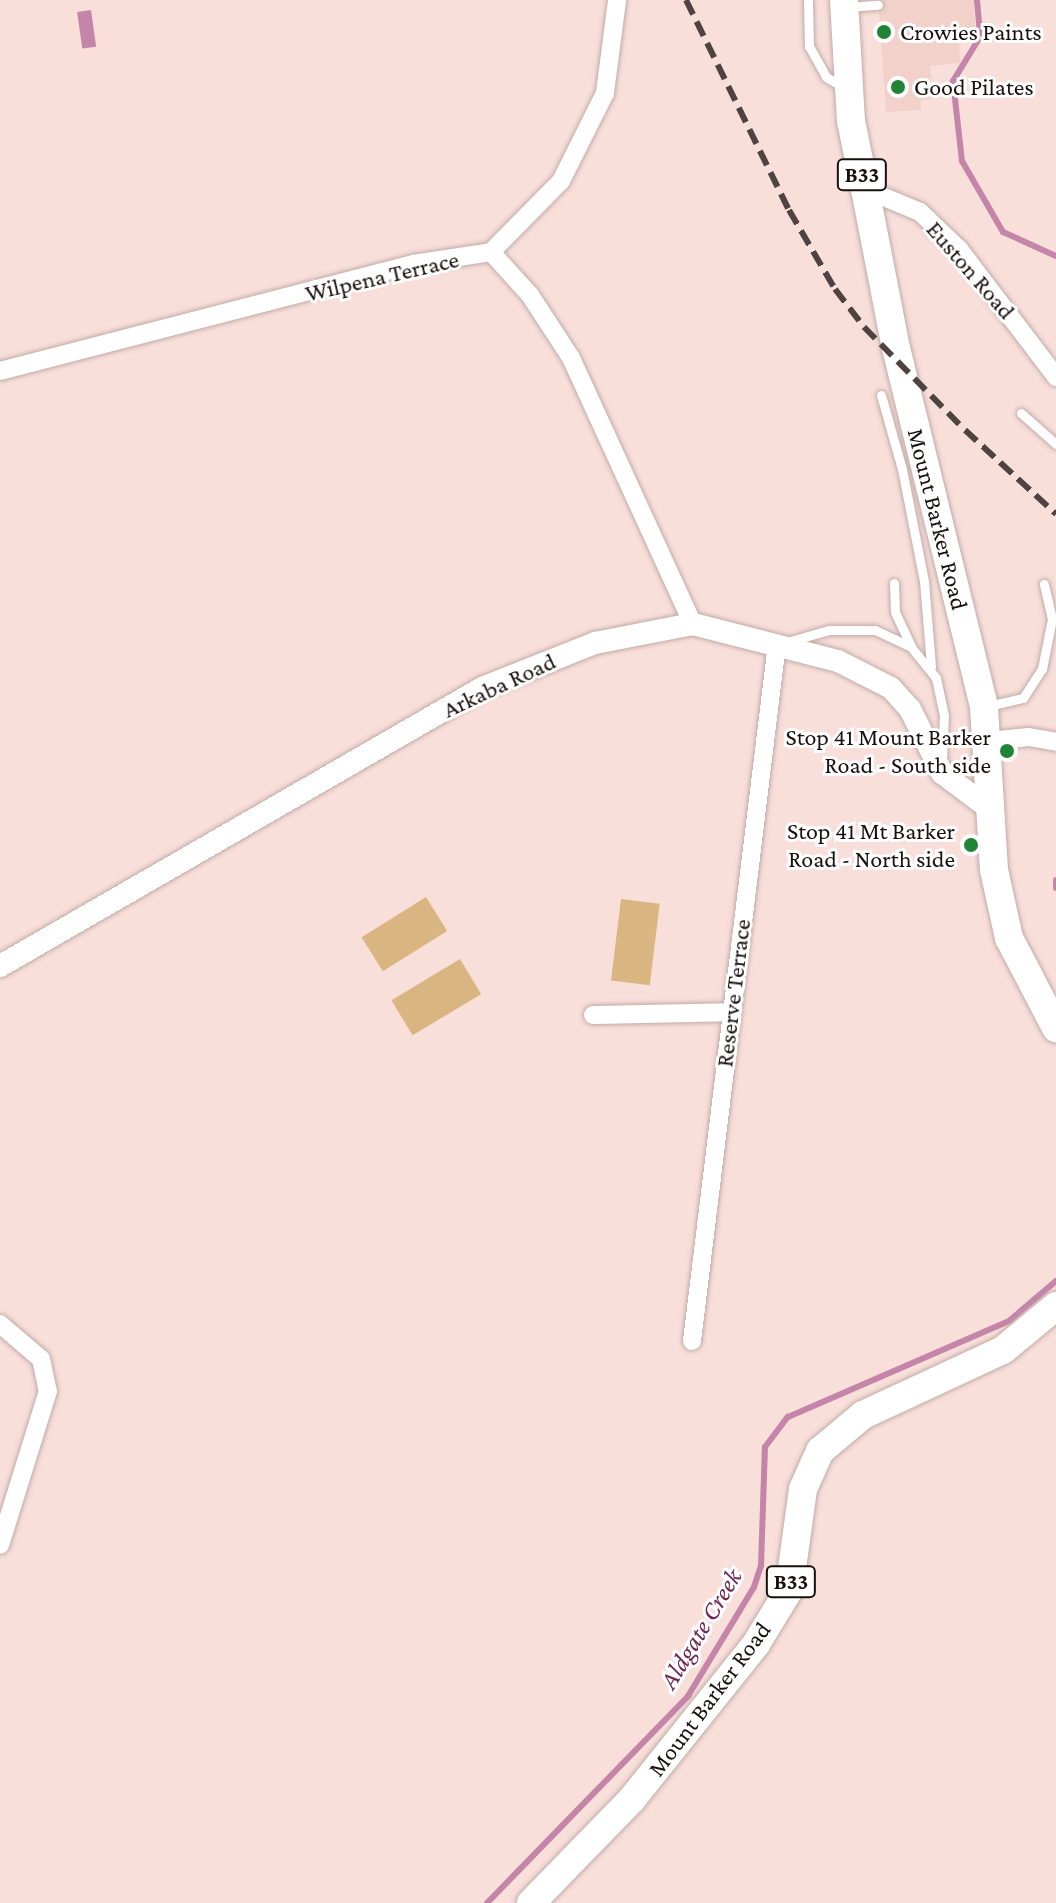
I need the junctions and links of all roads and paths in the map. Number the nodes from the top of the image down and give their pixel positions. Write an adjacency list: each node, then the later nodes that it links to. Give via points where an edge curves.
1 (617, 0): 7 (street, via 599,106 561,181)
2 (808, 0): 5 (lane, via 809,46 826,77)
3 (844, 4): 4 (lane); 5 (main road, Mount Barker Road / B33)
4 (878, 5)
5 (848, 90): 6 (main road, Mount Barker Road / B33)
6 (865, 189): 9 (street, Euston Road, via 920,212 959,249); 19 (main road, Mount Barker Road / B33, via 896,348)
7 (491, 252): 8 (street, Wilpena Terrace, via 413,264); 15 (street, Wilpena Terrace, via 530,295 571,358)
8 (0, 371)
9 (1056, 377)
10 (881, 395): 18 (lane, via 924,581)
11 (1021, 413): 12 (lane)
12 (1056, 444)
13 (894, 583): 17 (lane, via 895,612)
14 (1044, 584): 19 (lane, via 1052,619 1042,669 1023,698)
15 (693, 624): 16 (street, Arkaba Road); 24 (street, Arkaba Road, via 595,643 482,688)
16 (777, 644): 17 (lane, via 829,630 875,630); 22 (street, Arkaba Road, via 838,661 891,688 910,709); 25 (street, Reserve Terrace)
17 (911, 647): 18 (lane)
18 (931, 667): 22 (lane, via 944,715)
19 (984, 707): 20 (main road, Mount Barker Road / B33)
20 (989, 741): 21 (street, via 1029,737); 23 (main road, Mount Barker Road / B33)
21 (1056, 742)
22 (942, 773): 23 (street, Arkaba Road)
23 (990, 809): 27 (main road, Mount Barker Road / B33, via 994,870 1009,938)
24 (0, 966)
25 (731, 1012): 26 (street); 30 (street, Reserve Terrace)
26 (593, 1015)
27 (1056, 1028)
28 (1056, 1306): 32 (main road, Mount Barker Road / B33, via 1003,1350 863,1415 820,1451 803,1489 789,1590 756,1644 632,1799)
29 (0, 1324): 31 (street, via 41,1359 48,1391)
30 (692, 1341)
31 (0, 1545)
32 (531, 1903)

